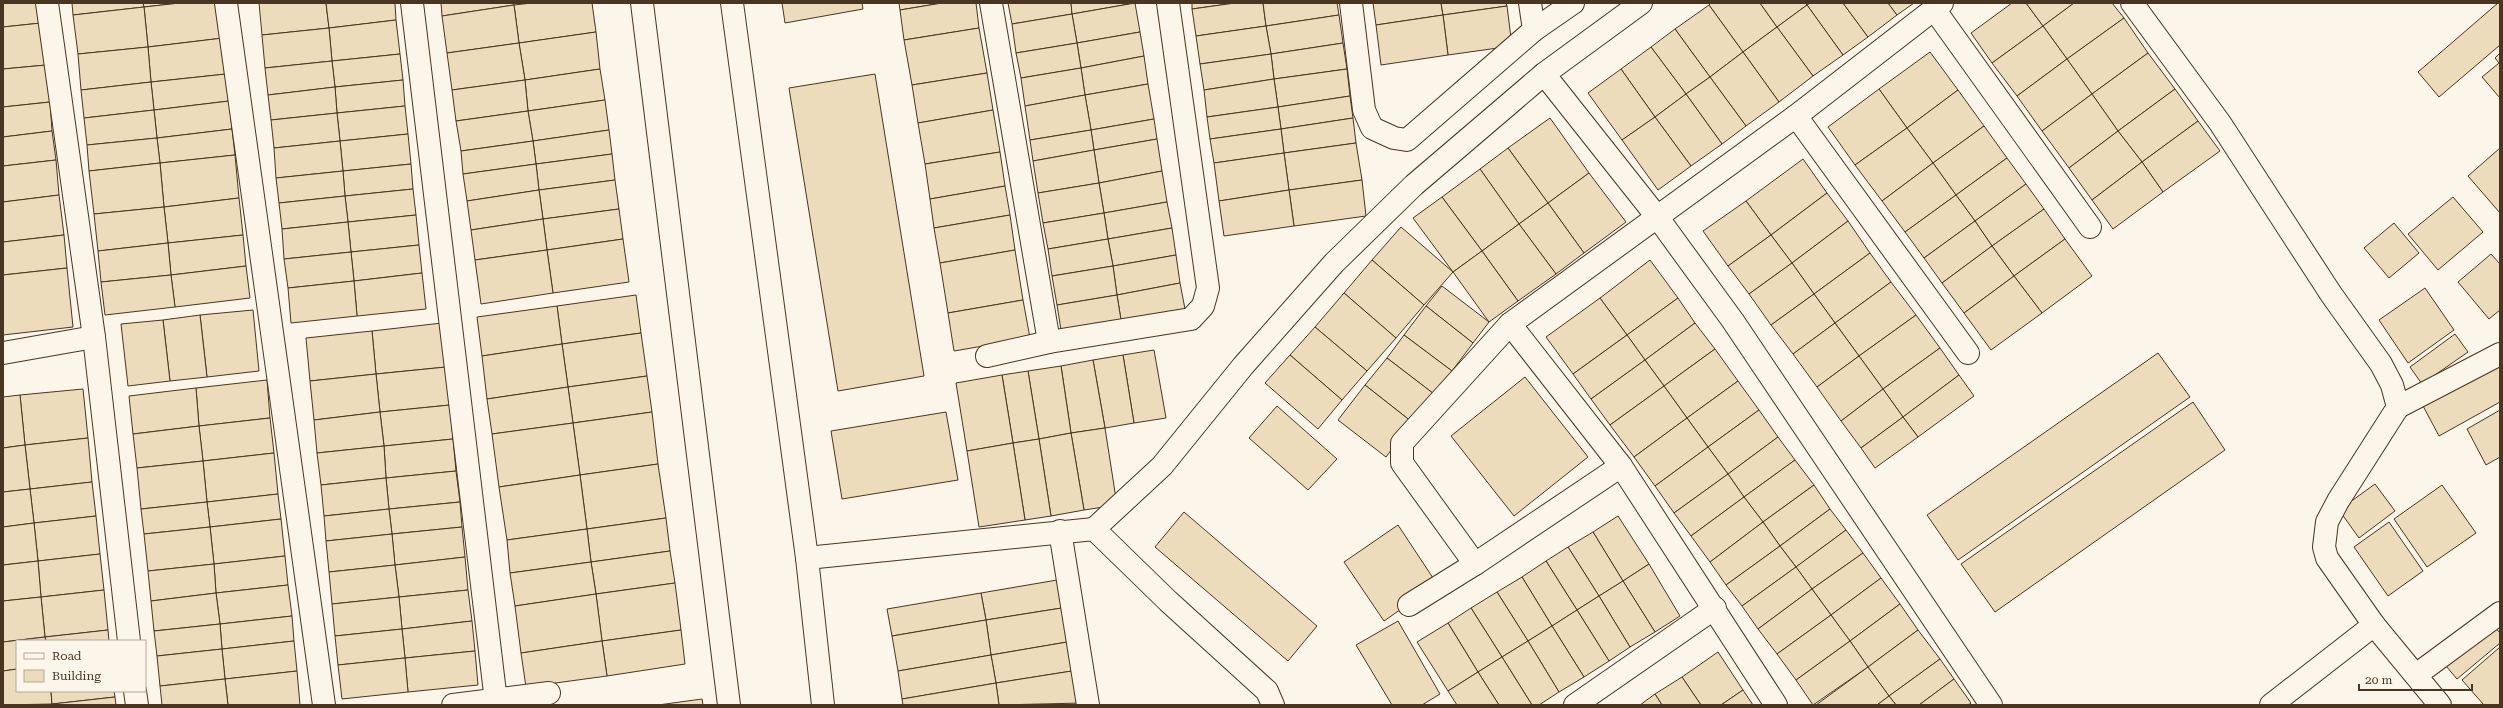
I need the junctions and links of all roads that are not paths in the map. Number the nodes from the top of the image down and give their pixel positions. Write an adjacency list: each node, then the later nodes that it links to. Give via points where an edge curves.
1 (47, 3): 20 (street)
2 (226, 3): 42 (street)
3 (412, 3): 40 (street)
4 (642, 3): 44 (street)
5 (732, 3): 30 (street)
6 (992, 3): 21 (street)
7 (1168, 3): 21 (street, via 1208,288 1203,306 1191,319)
8 (1351, 3): 14 (street, via 1364,110 1372,128 1383,134 1407,140)
9 (1530, 3): 14 (street)
10 (1573, 3): 14 (street)
11 (1640, 3): 15 (street)
12 (2132, 3): 26 (street, via 2220,123 2331,294 2381,364 2392,385)
13 (1938, 6): 16 (street); 18 (street)
14 (1534, 30)
15 (1544, 74): 17 (street); 28 (street, via 1414,184 1334,263 1243,366 1162,466)
16 (1796, 116): 17 (street); 23 (street)
17 (1658, 218): 19 (street); 50 (street, via 1733,321)
18 (2090, 227)
19 (1510, 324): 27 (street); 31 (street, via 1402,443 1402,463)
20 (94, 337): 22 (street); 36 (street)
21 (1049, 342): 25 (street)
22 (3, 353)
23 (1968, 354)
24 (2500, 354): 26 (street)
25 (987, 356)
26 (2398, 407): 35 (street, via 2338,501 2324,533 2327,558)
27 (1621, 466): 31 (street); 33 (street)
28 (1094, 529): 29 (street); 47 (street, via 1267,691)
29 (1060, 531): 30 (street); 46 (street)
30 (807, 558): 45 (street)
31 (1475, 564): 32 (street)
32 (1409, 605)
33 (1715, 608): 48 (street); 49 (street)
34 (2500, 613): 37 (street)
35 (2374, 625): 37 (street); 51 (street)
36 (129, 640)
37 (2416, 675): 52 (street)
38 (135, 692): 41 (street)
39 (549, 693): 40 (street)
40 (496, 701): 43 (street)
41 (137, 705)
42 (324, 705)
43 (453, 705)
44 (729, 705)
45 (823, 705)
46 (1088, 705)
47 (1273, 705)
48 (1575, 705)
49 (1776, 705)
50 (1991, 705)
51 (2271, 705)
52 (2440, 705)

